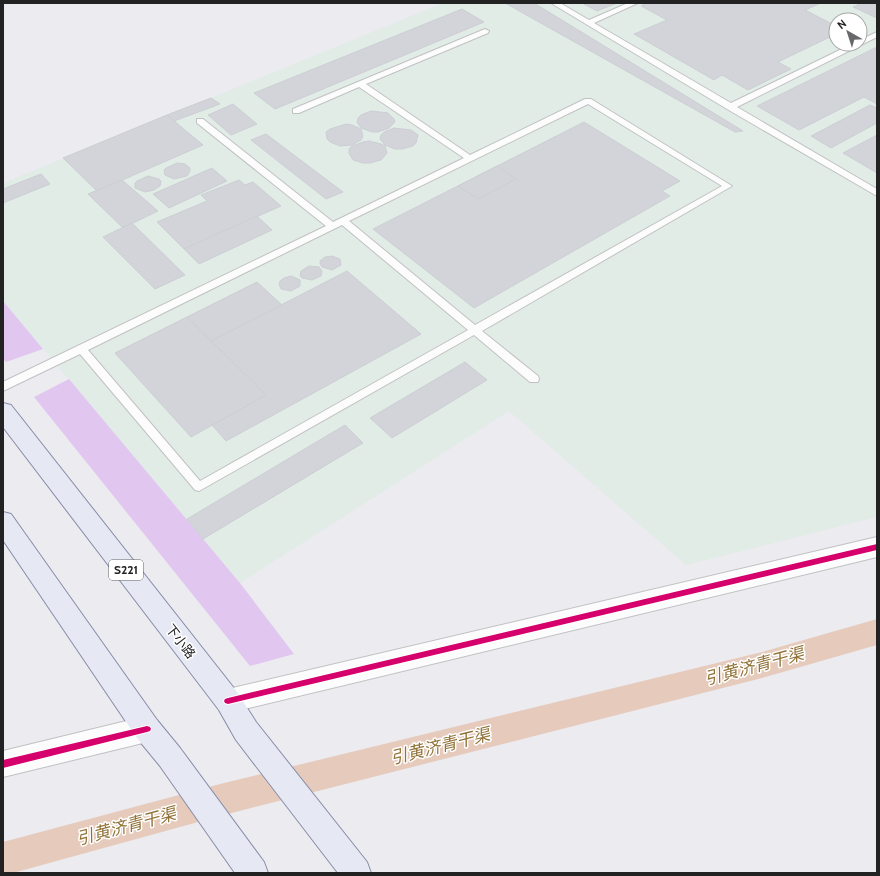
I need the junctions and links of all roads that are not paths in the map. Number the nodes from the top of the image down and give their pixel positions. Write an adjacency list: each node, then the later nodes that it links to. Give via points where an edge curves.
1 (555, 3): 3 (lane)
2 (634, 3): 3 (lane)
3 (588, 23): 9 (lane)
4 (485, 31): 8 (lane)
5 (877, 34): 6 (lane)
6 (868, 38)
7 (841, 52): 9 (lane)
8 (360, 84): 10 (lane); 12 (lane)
9 (730, 107): 13 (lane)
10 (296, 111)
11 (200, 121): 15 (lane)
12 (470, 159): 14 (lane); 16 (lane, via 588,101 728,186)
13 (877, 194)
14 (343, 221): 15 (lane); 16 (lane)
15 (332, 226): 17 (lane)
16 (475, 330): 17 (lane, via 199,487); 18 (lane)
17 (82, 349): 19 (lane)
18 (534, 379)
19 (3, 387)
20 (3, 411): 23 (main road, 下小路 / S221)
21 (3, 522): 24 (main road)
22 (877, 547): 23 (street)
23 (228, 701): 27 (main road, 下小路 / S221, via 246,731)
24 (147, 729): 25 (street); 26 (main road)
25 (3, 764)
26 (252, 872)
27 (356, 873)

